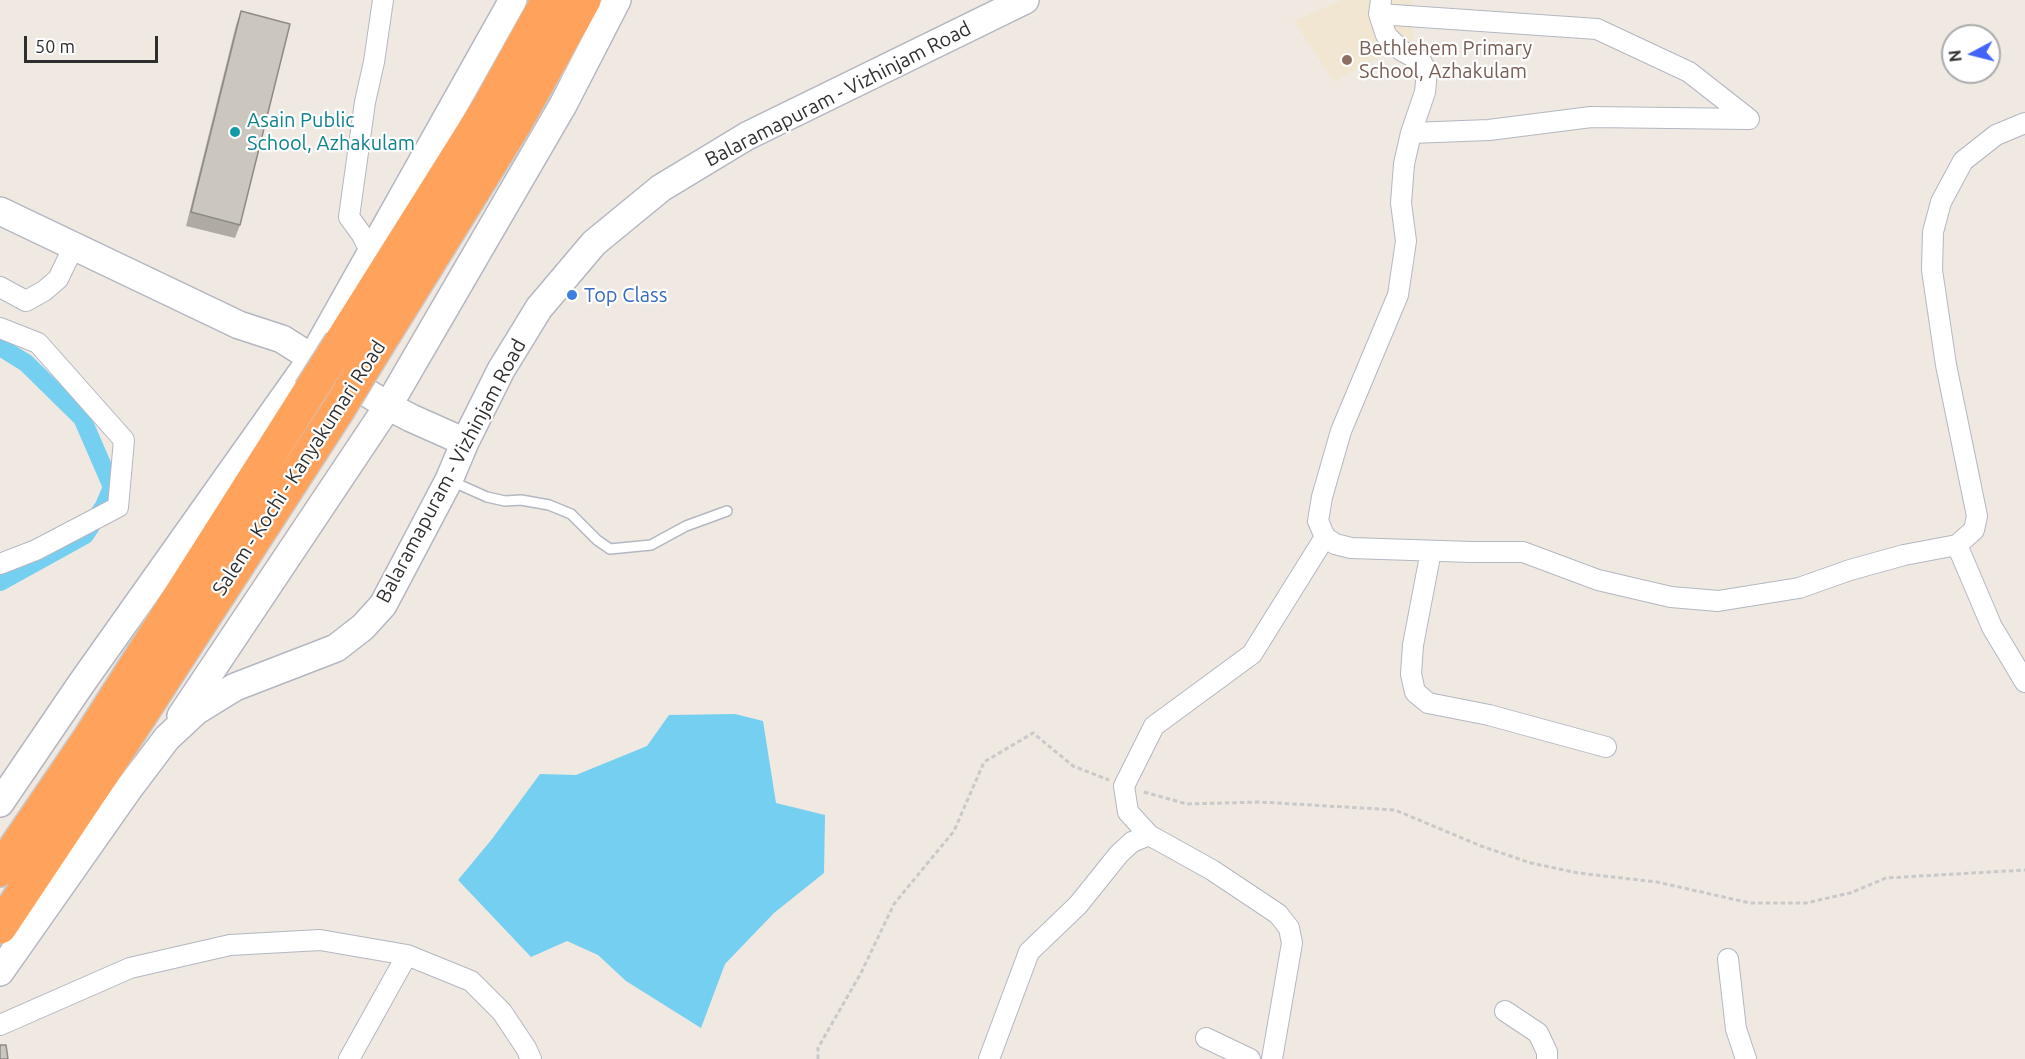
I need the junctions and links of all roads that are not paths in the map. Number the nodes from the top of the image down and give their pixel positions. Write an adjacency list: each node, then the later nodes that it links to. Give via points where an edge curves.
1 (383, 0): 12 (street, via 349,217)
2 (513, 0): 12 (street)
3 (548, 0): 29 (highway, Salem - Kochi - Kanyakumari Road, bridge, via 488,108 341,342 91,736)
4 (584, 0): 30 (highway, Salem - Kochi - Kanyakumari Road, bridge, via 516,122 338,410)
5 (617, 0): 16 (street, via 563,105)
6 (1025, 0): 17 (street, Balaramapuram - Vizhinjam Road, via 747,136 661,188 594,243 539,308 501,370)
7 (1380, 7): 9 (street, via 1386,35 1402,51 1421,61 1427,72 1425,92); 9 (street, via 1597,29 1689,72 1749,119 1591,117 1489,130)
8 (2025, 123): 21 (street, via 1996,135 1963,161 1941,202 1934,232 1932,270 1944,355 1977,516 1974,530)
9 (1411, 133): 20 (street, via 1404,164 1401,203 1406,241 1398,295 1341,431 1318,521)
10 (0, 211): 11 (street)
11 (74, 246): 13 (street, via 58,279 26,301); 15 (street, via 239,326 282,339)
12 (371, 253): 15 (street)
13 (0, 287)
14 (0, 328): 23 (street, via 38,343 124,440 118,507 36,550)
15 (312, 358): 16 (street); 27 (street)
16 (388, 406): 17 (street); 25 (street)
17 (465, 442): 18 (street, Balaramapuram - Vizhinjam Road)
18 (449, 480): 19 (lane, via 487,497 549,505 571,514 610,549 651,545 686,526); 25 (street, Balaramapuram - Vizhinjam Road, via 383,605 363,627 336,648 235,687 196,711)
19 (727, 511)
20 (1325, 537): 22 (street, via 1351,548); 28 (street, via 1252,654 1154,726 1124,786 1128,812)
21 (1957, 545): 22 (street, via 1904,555 1787,591 1718,601 1671,597 1598,580 1523,552); 24 (street, via 1992,627)
22 (1431, 550): 26 (street, via 1413,645 1411,674 1415,692 1428,703)
23 (0, 564)
24 (2025, 682)
25 (167, 738): 33 (street, Balaramapuram - Vizhinjam Road)
26 (1606, 747)
27 (0, 803)
28 (1149, 835): 39 (street, via 1132,842 1119,854 1078,904 1029,952); 41 (street, via 1212,870 1278,914 1289,928 1292,943)
29 (0, 870)
30 (0, 927)
31 (407, 955): 35 (street, via 320,940 230,945 130,968); 37 (street); 38 (street, via 471,981 502,1012)
32 (1728, 959): 43 (street, via 1736,1029)
33 (0, 972)
34 (1505, 1011): 42 (street, via 1538,1033)
35 (0, 1025)
36 (1206, 1038): 40 (street)
37 (349, 1059)
38 (531, 1059)
39 (989, 1059)
40 (1250, 1059)
41 (1272, 1059)
42 (1547, 1059)
43 (1746, 1059)

